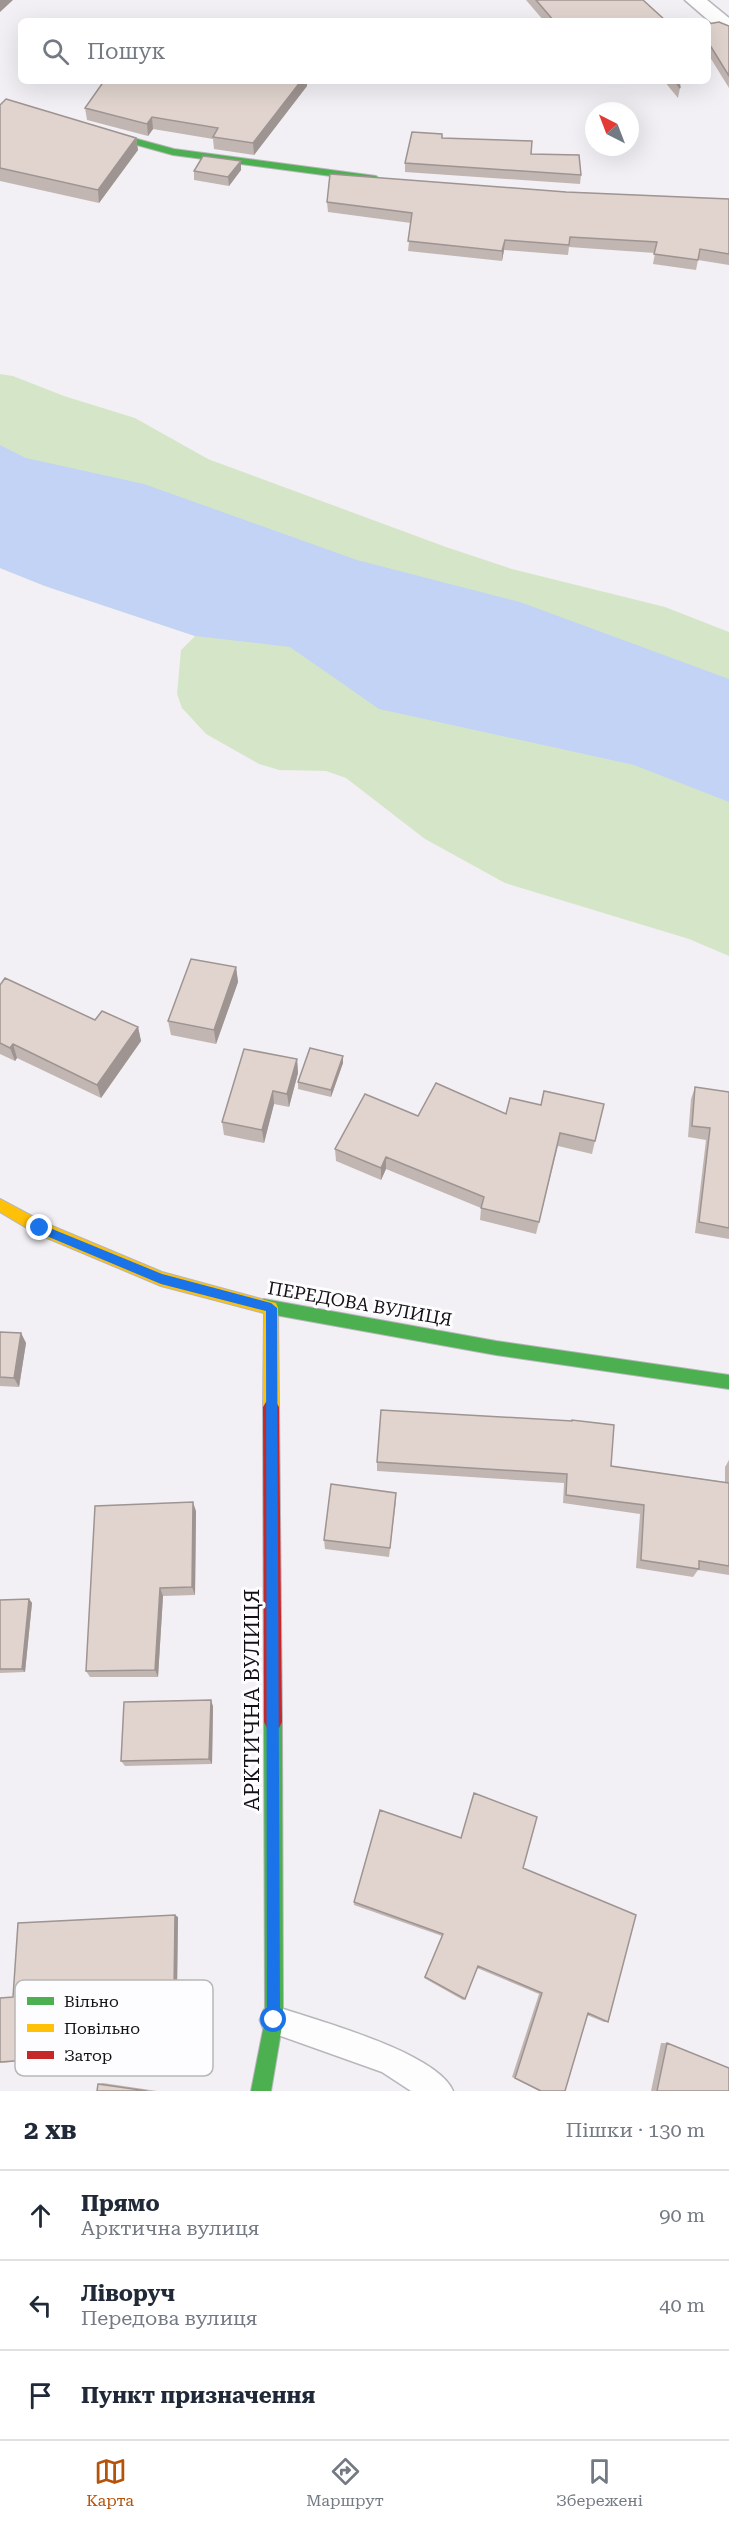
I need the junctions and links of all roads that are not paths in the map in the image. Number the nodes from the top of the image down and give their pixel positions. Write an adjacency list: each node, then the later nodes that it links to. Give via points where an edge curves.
1 (695, 0): 2 (street)
2 (729, 28)
3 (76, 125): 4 (street, via 173,152)
4 (390, 180)
5 (0, 1205): 6 (street, ПЕРЕДОВА ВУЛИЦЯ, via 40,1228 161,1279)
6 (271, 1308): 7 (street, ПЕРЕДОВА ВУЛИЦЯ, via 496,1348); 8 (street, АРКТИЧНА ВУЛИЦЯ)
7 (729, 1382)
8 (274, 2020): 9 (street, АРКТИЧНА ВУЛИЦЯ); 10 (lane, via 390,2060)
9 (261, 2091)
10 (438, 2091)

